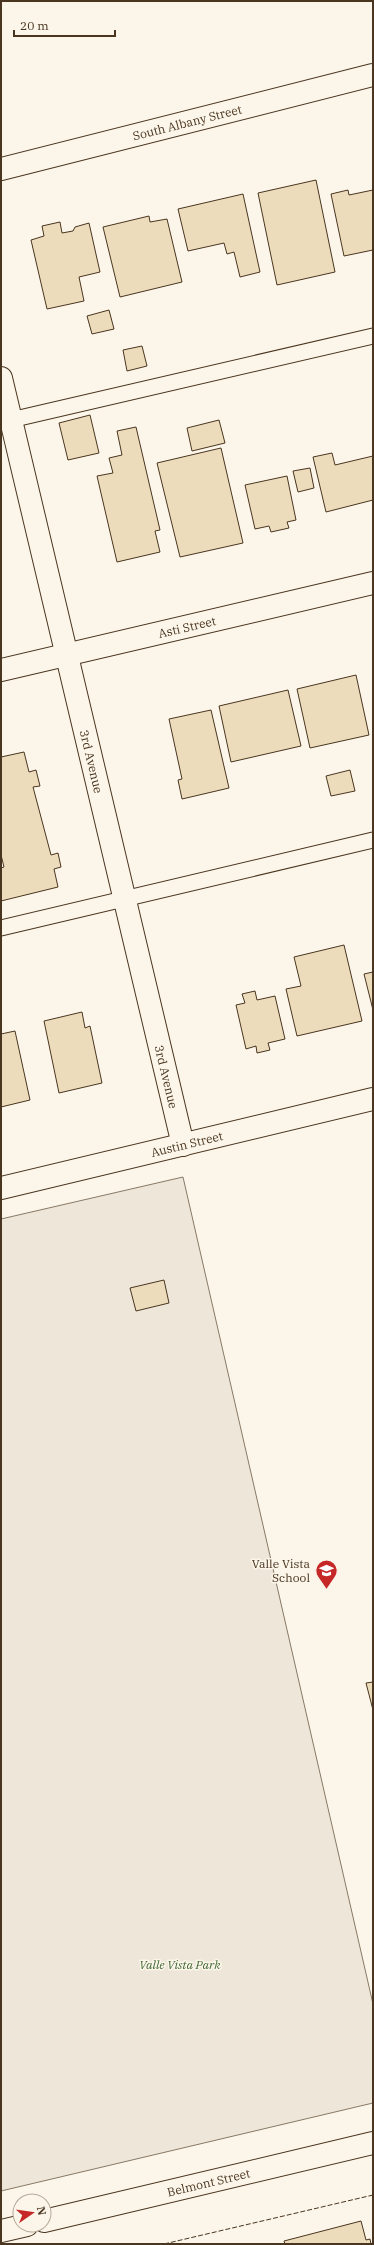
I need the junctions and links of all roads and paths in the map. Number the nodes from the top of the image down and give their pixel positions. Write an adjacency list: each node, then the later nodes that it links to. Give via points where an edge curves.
1 (373, 75): 2 (street, South Albany Street)
2 (1, 168)
3 (373, 336): 5 (lane)
4 (1, 378): 5 (street, 3rd Avenue)
5 (6, 421): 7 (street, 3rd Avenue)
6 (373, 583): 7 (street, Asti Street)
7 (68, 654): 8 (street, Asti Street); 10 (street, 3rd Avenue)
8 (1, 670)
9 (373, 840): 10 (lane)
10 (126, 898): 11 (lane); 13 (street, 3rd Avenue)
11 (1, 928)
12 (373, 1099): 13 (street, Austin Street)
13 (183, 1144): 14 (street, Austin Street)
14 (1, 1188)
15 (373, 2143): 16 (street, Belmont Street)
16 (52, 2219)
17 (12, 2228): 18 (street)
18 (1, 2231)

